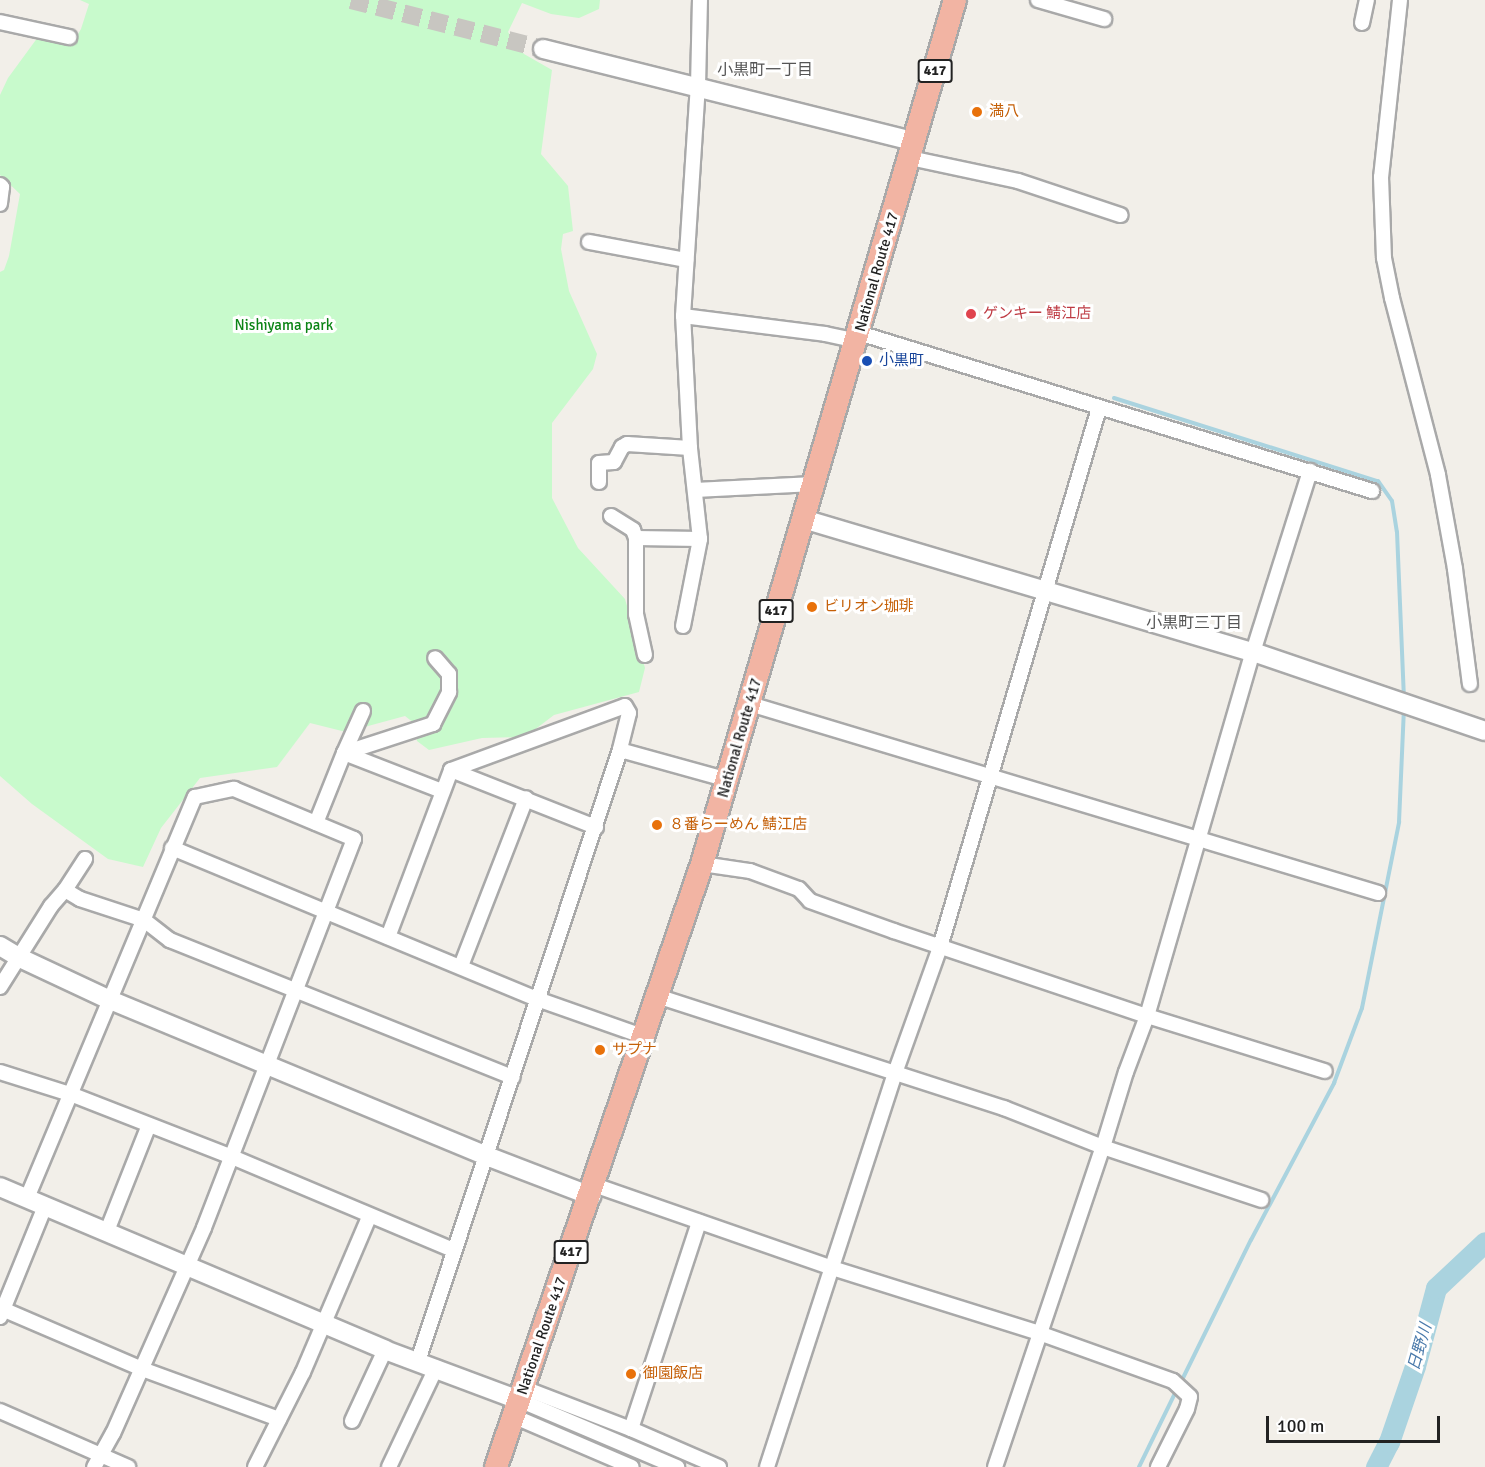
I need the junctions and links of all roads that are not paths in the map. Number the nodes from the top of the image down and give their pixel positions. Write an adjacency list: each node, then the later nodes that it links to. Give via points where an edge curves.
1 (700, 0): 11 (street)
2 (956, 0): 12 (highway, National Route 417 / 417)
3 (1038, 0): 6 (street)
4 (1367, 0): 8 (street)
5 (1400, 0): 36 (street, via 1381,177 1384,258 1438,475)
6 (1104, 19)
7 (0, 22): 9 (street)
8 (1362, 23)
9 (69, 37)
10 (543, 49): 11 (street)
11 (698, 87): 12 (street); 17 (street)
12 (912, 150): 15 (street); 19 (highway, National Route 417 / 417)
13 (0, 185): 14 (street)
14 (0, 204)
15 (1120, 215)
16 (589, 242): 17 (street)
17 (686, 260): 18 (street)
18 (683, 316): 19 (street); 21 (street)
19 (858, 337): 20 (street); 24 (highway, National Route 417 / 417)
20 (1099, 408): 22 (street); 31 (street)
21 (690, 448): 23 (street, via 627,444 614,462 599,463); 25 (street)
22 (1310, 471): 26 (street); 33 (street)
23 (599, 482)
24 (814, 484): 25 (street); 28 (highway, National Route 417 / 417)
25 (695, 490): 30 (street)
26 (1372, 491)
27 (611, 516): 29 (street, via 633,530)
28 (803, 519): 31 (street); 37 (highway, National Route 417 / 417)
29 (636, 538): 30 (street); 34 (street, via 636,614)
30 (700, 539): 32 (street)
31 (1044, 590): 33 (street); 43 (street)
32 (682, 626)
33 (1253, 652): 39 (street); 49 (street)
34 (645, 655)
35 (435, 658): 41 (street, via 449,674 449,692 433,724)
36 (1470, 684)
37 (750, 704): 43 (street); 44 (highway, National Route 417 / 417)
38 (363, 711): 41 (street)
39 (1485, 731)
40 (620, 750): 42 (street, via 629,713 625,706); 44 (street); 48 (street)
41 (344, 753): 45 (street); 47 (street)
42 (451, 770): 45 (street); 46 (street)
43 (990, 776): 49 (street); 59 (street)
44 (728, 780): 52 (highway, National Route 417 / 417)
45 (442, 791): 57 (street)
46 (526, 798): 48 (street); 61 (street)
47 (316, 823): 50 (street, via 234,789 195,796); 55 (street, via 354,839)
48 (596, 827): 65 (street)
49 (1198, 837): 54 (street); 67 (street)
50 (172, 848): 55 (street); 56 (street)
51 (85, 859): 53 (street)
52 (702, 864): 59 (street, via 750,871 799,889 810,901); 64 (highway, National Route 417 / 417)
53 (65, 890): 56 (street, via 80,899); 60 (street)
54 (1378, 893)
55 (325, 911): 57 (street); 63 (street)
56 (144, 920): 63 (street, via 170,940); 66 (street)
57 (388, 937): 61 (street)
58 (0, 946): 60 (street)
59 (940, 947): 67 (street); 72 (street)
60 (18, 957): 62 (street); 66 (street)
61 (461, 966): 65 (street)
62 (0, 987)
63 (297, 989): 69 (street); 73 (street)
64 (657, 996): 68 (highway, National Route 417 / 417); 72 (street)
65 (537, 999): 68 (street); 73 (street)
66 (110, 1000): 69 (street); 74 (street)
67 (1147, 1016): 70 (street); 76 (street)
68 (645, 1037): 80 (highway, National Route 417 / 417)
69 (266, 1063): 77 (street); 78 (street)
70 (1325, 1071)
71 (0, 1072): 74 (street)
72 (895, 1073): 76 (street, via 1004,1108); 89 (street)
73 (513, 1077): 77 (street)
74 (73, 1095): 75 (street); 81 (street)
75 (149, 1125): 78 (street); 86 (street)
76 (1103, 1147): 82 (street); 92 (street)
77 (484, 1155): 80 (street); 87 (street)
78 (232, 1157): 84 (street); 88 (street)
79 (0, 1186): 81 (street)
80 (592, 1191): 85 (street); 97 (highway, National Route 417 / 417)
81 (27, 1198): 83 (street)
82 (1261, 1200)
83 (45, 1206): 86 (street); 90 (street)
84 (369, 1217): 87 (street); 91 (street)
85 (699, 1222): 89 (street); 101 (street)
86 (107, 1231): 88 (street)
87 (453, 1250): 94 (street)
88 (187, 1265): 91 (street); 96 (street)
89 (832, 1268): 92 (street); 111 (street)
90 (1, 1311): 96 (street)
91 (323, 1324): 93 (street); 99 (street)
92 (1039, 1333): 112 (street); 113 (street, via 1173,1381 1190,1397)
93 (385, 1350): 94 (street); 100 (street)
94 (418, 1361): 95 (street)
95 (436, 1368): 97 (street); 106 (street)
96 (142, 1369): 99 (street); 102 (street)
97 (518, 1402): 101 (street); 103 (street); 107 (highway, National Route 417 / 417); 109 (street)
98 (0, 1411): 102 (street)
99 (279, 1419): 105 (street)
100 (352, 1421)
101 (632, 1429): 110 (street)
102 (97, 1461): 104 (street)
103 (617, 1464): 108 (street)
104 (128, 1467)
105 (255, 1467)
106 (389, 1467)
107 (496, 1467)
108 (632, 1467)
109 (677, 1467)
110 (719, 1467)
111 (767, 1467)
112 (995, 1467)
113 (1158, 1467)

